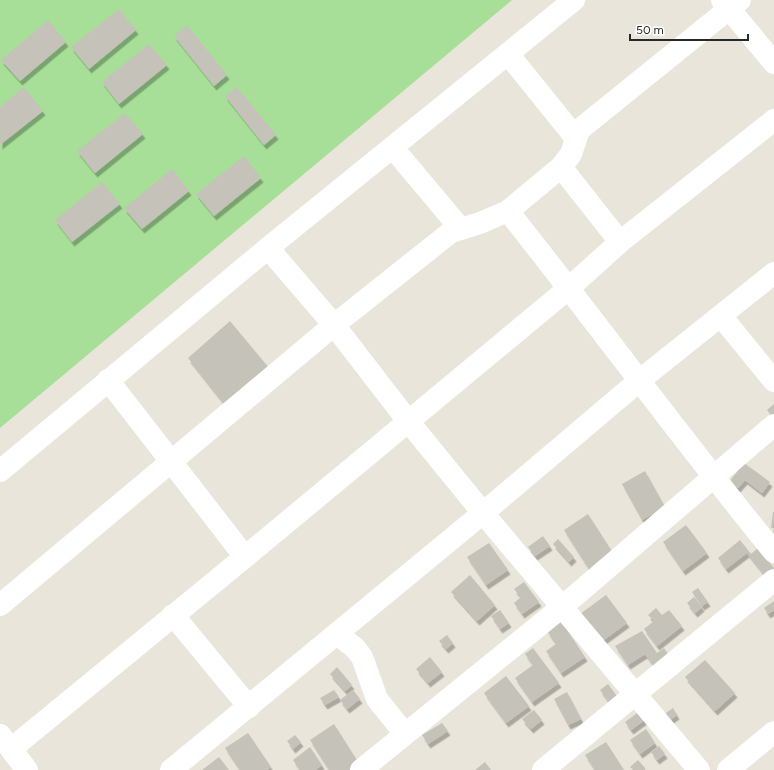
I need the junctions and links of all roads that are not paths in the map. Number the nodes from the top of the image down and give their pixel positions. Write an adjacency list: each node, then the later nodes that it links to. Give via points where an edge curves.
1 (574, 0): 3 (street)
2 (730, 3): 4 (street); 6 (street, via 579,130)
3 (508, 54): 6 (street); 7 (street)
4 (774, 63)
5 (774, 120): 11 (street)
6 (575, 137): 8 (street, via 571,154)
7 (393, 148): 10 (street); 12 (street)
8 (561, 168): 9 (street); 11 (street)
9 (508, 211): 10 (street); 14 (street)
10 (460, 228): 16 (street, via 451,232)
11 (620, 242): 14 (street)
12 (268, 248): 16 (street); 17 (street)
13 (774, 273): 15 (street)
14 (569, 288): 18 (street); 20 (street)
15 (721, 316): 18 (street); 19 (street)
16 (334, 325): 20 (street); 22 (street)
17 (108, 380): 22 (street); 23 (street)
18 (640, 380): 24 (street); 25 (street)
19 (774, 381)
20 (408, 421): 25 (street); 27 (street)
21 (774, 426): 24 (street)
22 (171, 461): 27 (street); 29 (street)
23 (0, 471)
24 (713, 478): 26 (street); 30 (street)
25 (483, 513): 30 (street); 32 (street)
26 (774, 552)
27 (245, 558): 31 (street)
28 (774, 580): 33 (street)
29 (0, 605)
30 (562, 607): 33 (street); 36 (street)
31 (173, 615): 34 (street); 37 (street)
32 (337, 634): 34 (street); 36 (street, via 362,657 377,699)
33 (635, 694): 41 (street); 42 (street)
34 (249, 707): 39 (street)
35 (774, 732): 43 (street)
36 (405, 734): 40 (street)
37 (6, 742): 38 (street)
38 (27, 770)
39 (172, 770)
40 (361, 770)
41 (543, 770)
42 (699, 770)
43 (728, 770)

